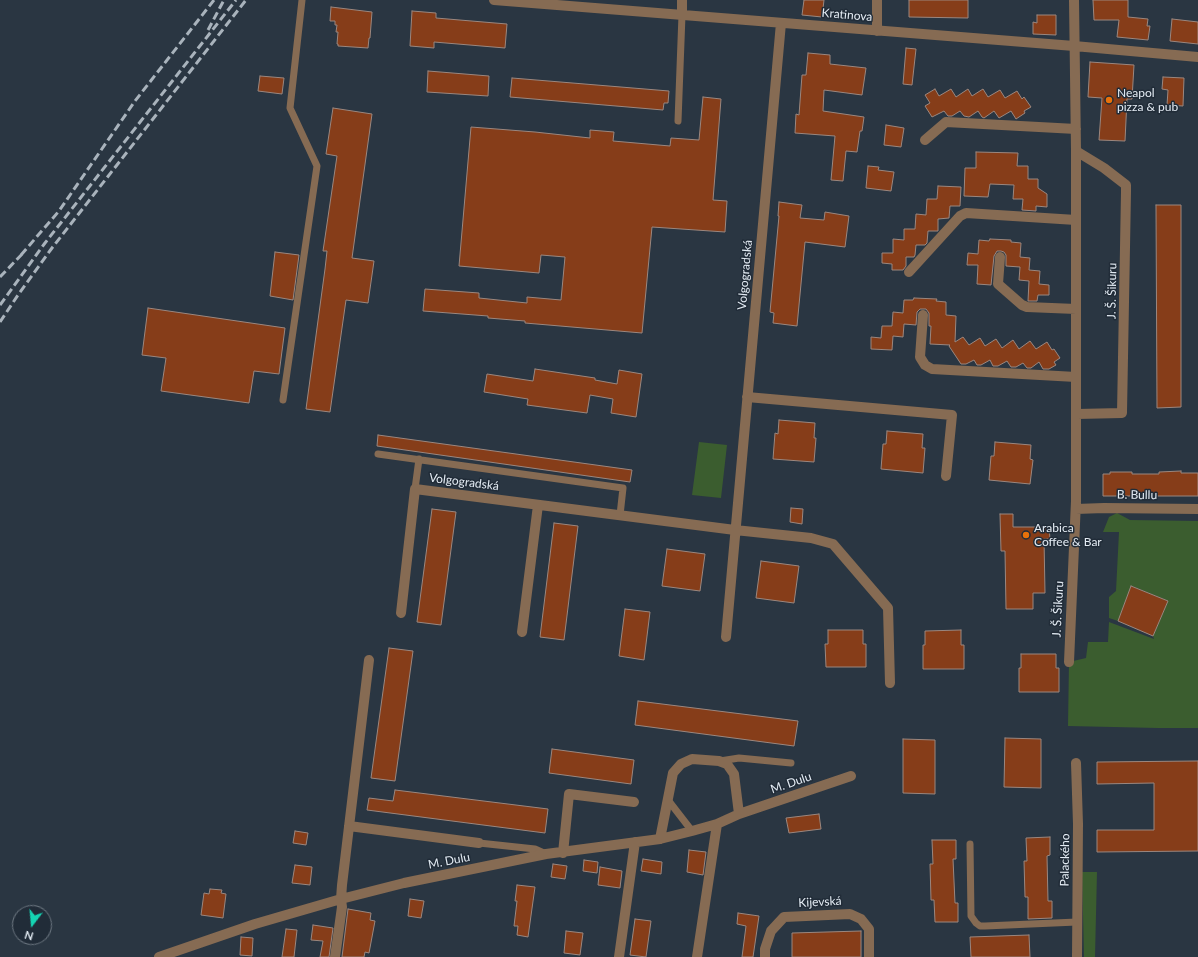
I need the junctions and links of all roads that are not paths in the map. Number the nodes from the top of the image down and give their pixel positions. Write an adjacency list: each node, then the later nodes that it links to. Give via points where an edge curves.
1 (302, 0): 22 (lane, via 290,108 317,166)
2 (494, 0): 6 (street, Kratinova)
3 (682, 0): 6 (street)
4 (877, 0): 8 (street)
5 (1074, 0): 9 (street, J. Š. Šikuru)
6 (682, 15): 7 (street, Kratinova); 11 (lane)
7 (782, 23): 8 (street, Kratinova); 21 (street, Volgogradská)
8 (877, 31): 9 (street, Kratinova)
9 (1074, 46): 10 (street, Kratinova); 12 (street, J. Š. Šikuru)
10 (1198, 57)
11 (678, 121)
12 (1076, 128): 13 (street, via 946,122); 14 (street, J. Š. Šikuru)
13 (925, 140)
14 (1076, 150): 15 (street, J. Š. Šikuru); 23 (street, J. Š. Šikuru, via 1126,185 1122,413)
15 (1076, 220): 17 (street, via 966,213 960,216); 18 (street, J. Š. Šikuru)
16 (1000, 257): 18 (street, via 998,284 1022,304 1027,307)
17 (909, 272)
18 (1076, 309): 20 (street, J. Š. Šikuru)
19 (923, 315): 20 (street, via 920,357 925,365 932,369)
20 (1076, 377): 23 (street, J. Š. Šikuru)
21 (747, 397): 26 (street, via 952,415); 32 (street, Volgogradská)
22 (283, 400)
23 (1076, 414): 29 (street, J. Š. Šikuru)
24 (378, 454): 25 (lane)
25 (419, 459): 27 (lane); 31 (lane, via 623,488)
26 (946, 476)
27 (415, 489): 28 (street, Volgogradská); 33 (street, Volgogradská)
28 (538, 505): 31 (street, Volgogradská); 34 (street)
29 (1076, 509): 30 (street, B. Bullu); 37 (street, J. Š. Šikuru)
30 (1198, 509)
31 (620, 515): 32 (street, Volgogradská)
32 (735, 530): 35 (street, Volgogradská); 38 (street, Volgogradská, via 811,538 833,544 888,608)
33 (401, 613)
34 (522, 632)
35 (726, 637)
36 (369, 660): 47 (street)
37 (1068, 662)
38 (890, 683)
39 (719, 761): 40 (lane, via 739,758); 43 (street, via 692,759 681,764 673,773); 45 (street, via 727,764 734,774)
40 (791, 763)
41 (1076, 763): 56 (street, Palackého)
42 (851, 776): 45 (street, M. Dulu)
43 (668, 800): 48 (lane); 49 (street)
44 (634, 802): 53 (street, via 569,794)
45 (739, 814): 46 (street, M. Dulu)
46 (717, 824): 48 (street, M. Dulu); 60 (street)
47 (349, 826): 51 (street, M. Dulu); 55 (street)
48 (692, 831): 49 (street, M. Dulu)
49 (660, 839): 50 (street, M. Dulu)
50 (635, 842): 53 (street, M. Dulu); 59 (street)
51 (479, 844): 54 (lane, via 535,850)
52 (970, 844): 56 (lane, via 971,916 980,926)
53 (563, 853): 54 (street, M. Dulu)
54 (546, 854): 55 (street, M. Dulu, via 404,883)
55 (341, 899): 57 (street, M. Dulu, via 255,924); 58 (street)
56 (1077, 922): 63 (street, Palackého)
57 (159, 957)
58 (335, 957)
59 (619, 957)
60 (698, 957)
61 (765, 957): 62 (street, Kijevská, via 771,931 784,917 850,914 861,919 869,929)
62 (869, 957)
63 (1077, 957)

